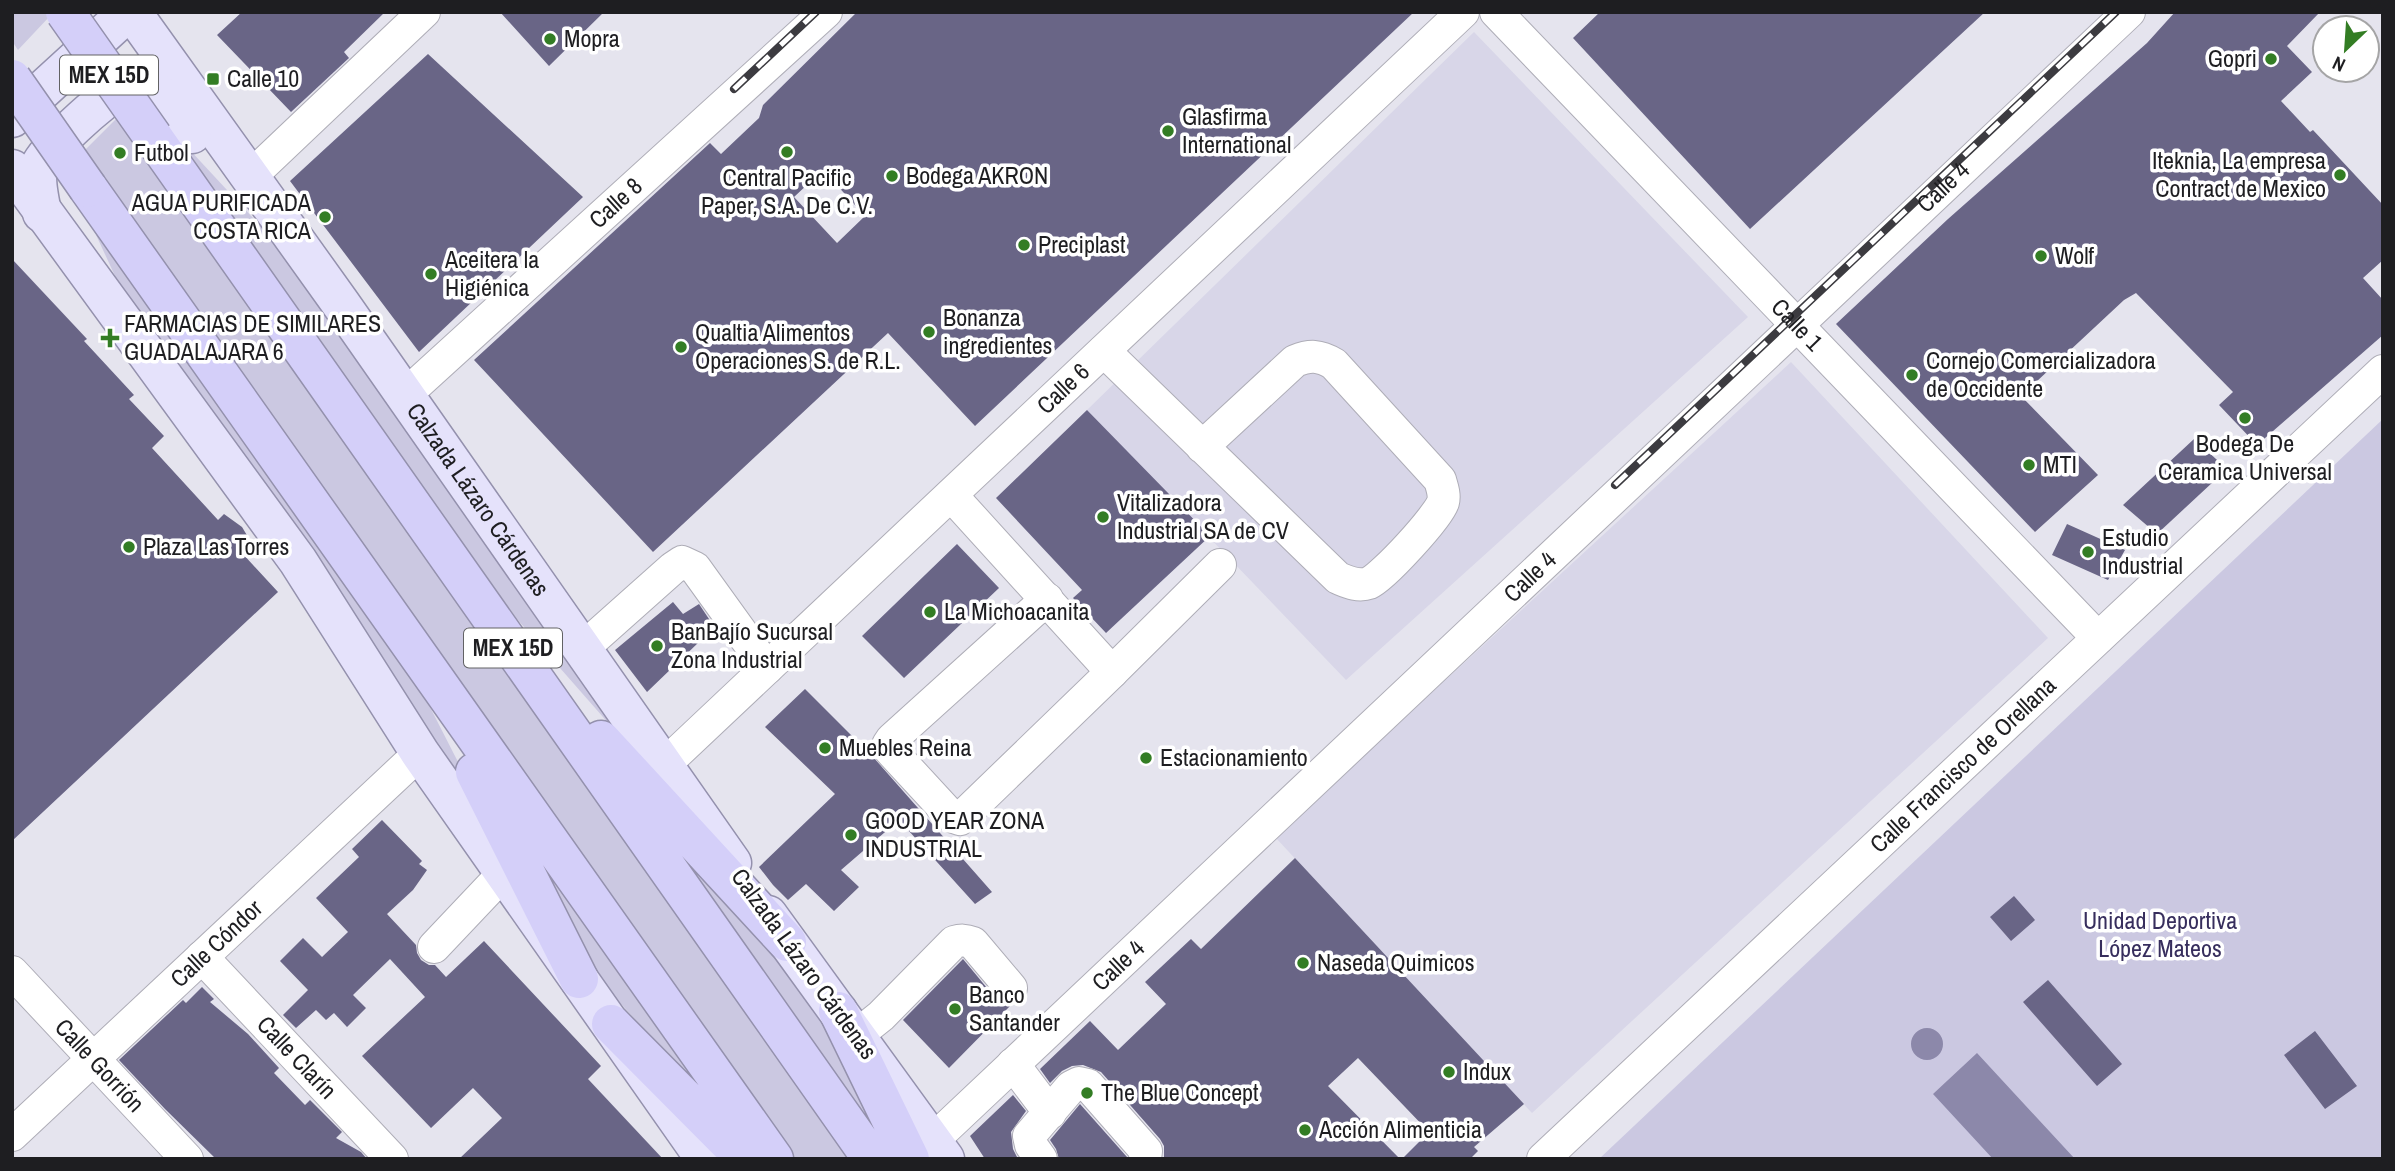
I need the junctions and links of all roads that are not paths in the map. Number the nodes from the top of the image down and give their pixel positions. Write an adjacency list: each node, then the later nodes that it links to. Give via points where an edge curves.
1 (65, 12): 23 (highway, MEX 15D, bridge)
2 (130, 12): 9 (main road); 11 (main road, Calzada Lázaro Cárdenas)
3 (424, 12): 11 (street)
4 (826, 12): 17 (street, Calle 8)
5 (1463, 12): 15 (street, Calle 6)
6 (1496, 12): 14 (street, Calle 1)
7 (2129, 12): 14 (street, Calle 4)
8 (12, 79): 22 (highway, MEX 15D, bridge)
9 (12, 118)
10 (12, 169): 12 (main road)
11 (250, 177): 13 (main road, Calzada Lázaro Cárdenas)
12 (42, 213): 13 (main road, via 38,170 45,156 102,102 124,87 138,85 164,100 229,181); 28 (main road, via 298,561)
13 (341, 304): 17 (main road, Calzada Lázaro Cárdenas)
14 (1797, 326): 24 (street, Calle 1); 40 (street, Calle 4)
15 (1104, 351): 18 (street); 19 (street, Calle 6)
16 (2383, 371): 24 (street, Calle Francisco de Orellana)
17 (405, 395): 25 (main road, Calzada Lázaro Cárdenas)
18 (1202, 446): 18 (street, via 1338,578 1354,584 1367,584 1381,576 1438,513 1444,499 1440,480 1334,364 1321,356 1295,361)
19 (951, 495): 21 (street); 26 (street, Calle 6)
20 (1220, 565): 27 (street)
21 (1047, 599): 27 (street); 27 (street, via 892,739 891,751 951,816 960,819)
22 (388, 614): 35 (highway, via 490,799); 48 (highway, MEX 15D)
23 (503, 634): 31 (highway); 49 (highway, MEX 15D)
24 (2098, 638): 52 (street, Calle Francisco de Orellana)
25 (582, 649): 26 (street, via 682,562 695,568); 29 (main road, Calzada Lázaro Cárdenas)
26 (767, 668): 29 (street, Calle 6)
27 (1112, 671)
28 (420, 753): 30 (main road); 33 (street, Calle Cóndor)
29 (663, 766): 31 (main road, Calzada Lázaro Cárdenas)
30 (504, 873): 32 (street); 35 (main road)
31 (787, 942): 38 (main road, Calzada Lázaro Cárdenas)
32 (434, 947)
33 (202, 957): 39 (street, Calle Cóndor); 45 (street, Calle Clarín)
34 (12, 972): 39 (street, Calle Gorrión)
35 (579, 979): 37 (main road)
36 (1011, 988): 38 (street, via 972,943 954,942 881,1016)
37 (611, 1024): 46 (main road); 47 (highway)
38 (847, 1024): 43 (highway)
39 (94, 1059): 42 (street, Calle Cóndor); 44 (street, Calle Gorrión)
40 (1013, 1064): 41 (street); 43 (street, Calle 4)
41 (1050, 1113): 50 (street, via 1028,1136); 51 (street, via 1071,1087 1088,1085 1146,1151)
42 (12, 1135)
43 (929, 1153)
44 (187, 1159)
45 (392, 1159)
46 (705, 1159)
47 (746, 1159)
48 (774, 1159)
49 (872, 1159)
50 (1041, 1159)
51 (1145, 1159)
52 (1543, 1159)

